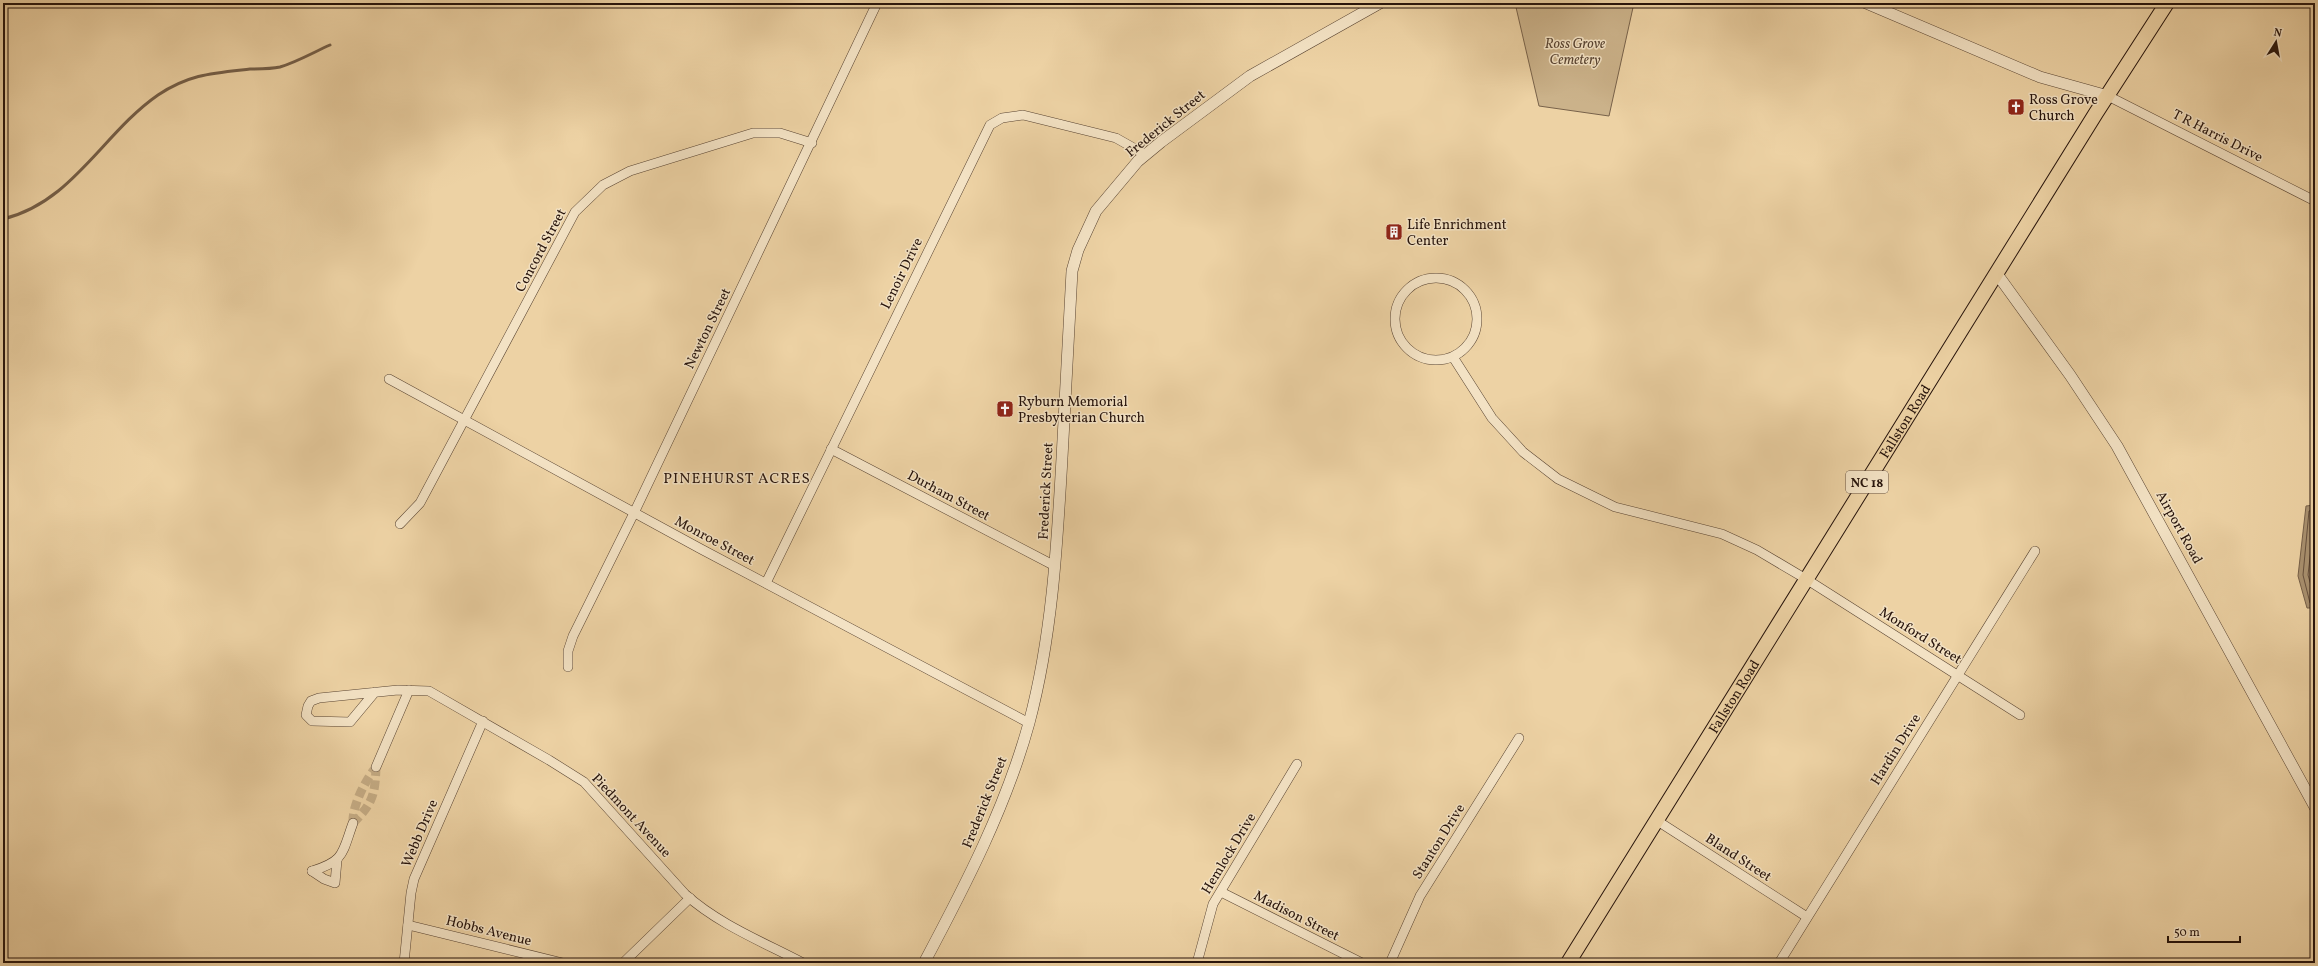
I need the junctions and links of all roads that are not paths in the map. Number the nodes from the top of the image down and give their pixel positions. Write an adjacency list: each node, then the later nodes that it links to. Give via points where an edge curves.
1 (877, 3): 6 (street, Newton Street)
2 (1380, 3): 7 (street, Frederick Street, via 1250,76)
3 (1866, 3): 5 (street, via 2040,77)
4 (2167, 3): 5 (main road, Fallston Road / NC 18)
5 (2108, 96): 8 (street, T R Harris Drive); 9 (main road, Fallston Road / NC 18)
6 (812, 143): 12 (street, Concord Street, via 780,133 752,133 649,164 604,185 575,212); 14 (street, Newton Street)
7 (1146, 155): 13 (street, Lenoir Drive, via 1116,138 1023,116 1002,118 990,125); 17 (street, Frederick Street, via 1123,177 1096,211 1078,250 1072,271)
8 (2315, 201)
9 (1997, 274): 18 (main road, Fallston Road / NC 18); 30 (street, Airport Road, via 2117,446)
10 (1453, 357): 10 (street, via 1468,344 1477,326 1472,299 1463,289 1445,280 1425,280 1413,285 1403,294 1396,306 1394,320 1397,333 1408,350 1426,360); 18 (street, Monford Street, via 1492,418 1524,452 1558,479 1615,507 1722,534 1757,550)
11 (389, 379): 12 (street, Monroe Street)
12 (466, 420): 14 (street, Monroe Street); 15 (street, Concord Street, via 420,503)
13 (831, 449): 17 (street, Durham Street); 19 (street, Lenoir Drive)
14 (634, 513): 19 (street, Monroe Street); 20 (street, Newton Street, via 573,636 568,651)
15 (400, 524)
16 (2035, 551): 21 (street, Hardin Drive)
17 (1055, 566): 26 (street, Frederick Street, via 1038,685)
18 (1806, 579): 21 (street, Monford Street); 31 (main road, Fallston Road / NC 18)
19 (766, 584): 26 (street, Monroe Street)
20 (568, 667)
21 (1958, 675): 24 (street, Monford Street); 36 (street, Hardin Drive)
22 (409, 690): 23 (street, Piedmont Avenue); 25 (street, Piedmont Avenue, via 429,691); 29 (street)
23 (375, 692): 23 (street, Piedmont Avenue, via 315,699 308,706 308,718 312,721 350,722)
24 (2020, 715)
25 (483, 721): 35 (street, Piedmont Avenue, via 584,782); 37 (street, Webb Drive, via 414,879)
26 (1029, 723): 42 (street, Frederick Street, via 994,821 954,908)
27 (1519, 738): 45 (street, Stanton Drive, via 1420,896)
28 (1297, 764): 34 (street, Hemlock Drive)
29 (376, 767)
30 (2315, 807)
31 (1656, 820): 36 (street, Bland Street); 46 (main road, Fallston Road / NC 18)
32 (353, 823): 33 (street)
33 (337, 860)
34 (1220, 892): 43 (street, Hemlock Drive, via 1208,917); 44 (street, Madison Street)
35 (690, 898): 40 (street); 41 (street, Piedmont Avenue, via 718,919)
36 (1807, 917): 47 (street, Hardin Drive)
37 (408, 925): 38 (street, Webb Drive); 39 (street, Hobbs Avenue)
38 (404, 963)
39 (563, 963)
40 (623, 963)
41 (803, 963)
42 (924, 963)
43 (1198, 963)
44 (1362, 963)
45 (1390, 963)
46 (1568, 963)
47 (1778, 963)

